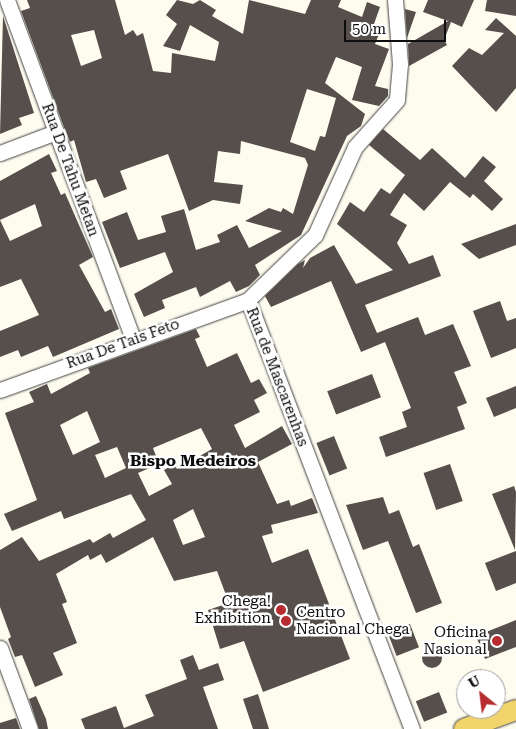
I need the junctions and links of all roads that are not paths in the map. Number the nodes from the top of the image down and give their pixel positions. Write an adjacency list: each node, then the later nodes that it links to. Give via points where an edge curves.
1 (8, 0): 3 (street, Rua De Tahu Metan)
2 (394, 0): 5 (street, Rua de Mascarenhas, via 400,64 397,100 355,148 315,235)
3 (56, 132): 4 (street); 6 (street, Rua De Tahu Metan)
4 (0, 153)
5 (248, 300): 6 (street, Rua De Tais Feto); 11 (street, Rua de Mascarenhas)
6 (133, 339): 7 (street, Rua De Tais Feto)
7 (0, 390)
8 (0, 648): 10 (street)
9 (516, 710): 12 (main road)
10 (30, 729)
11 (412, 729)
12 (464, 729)

